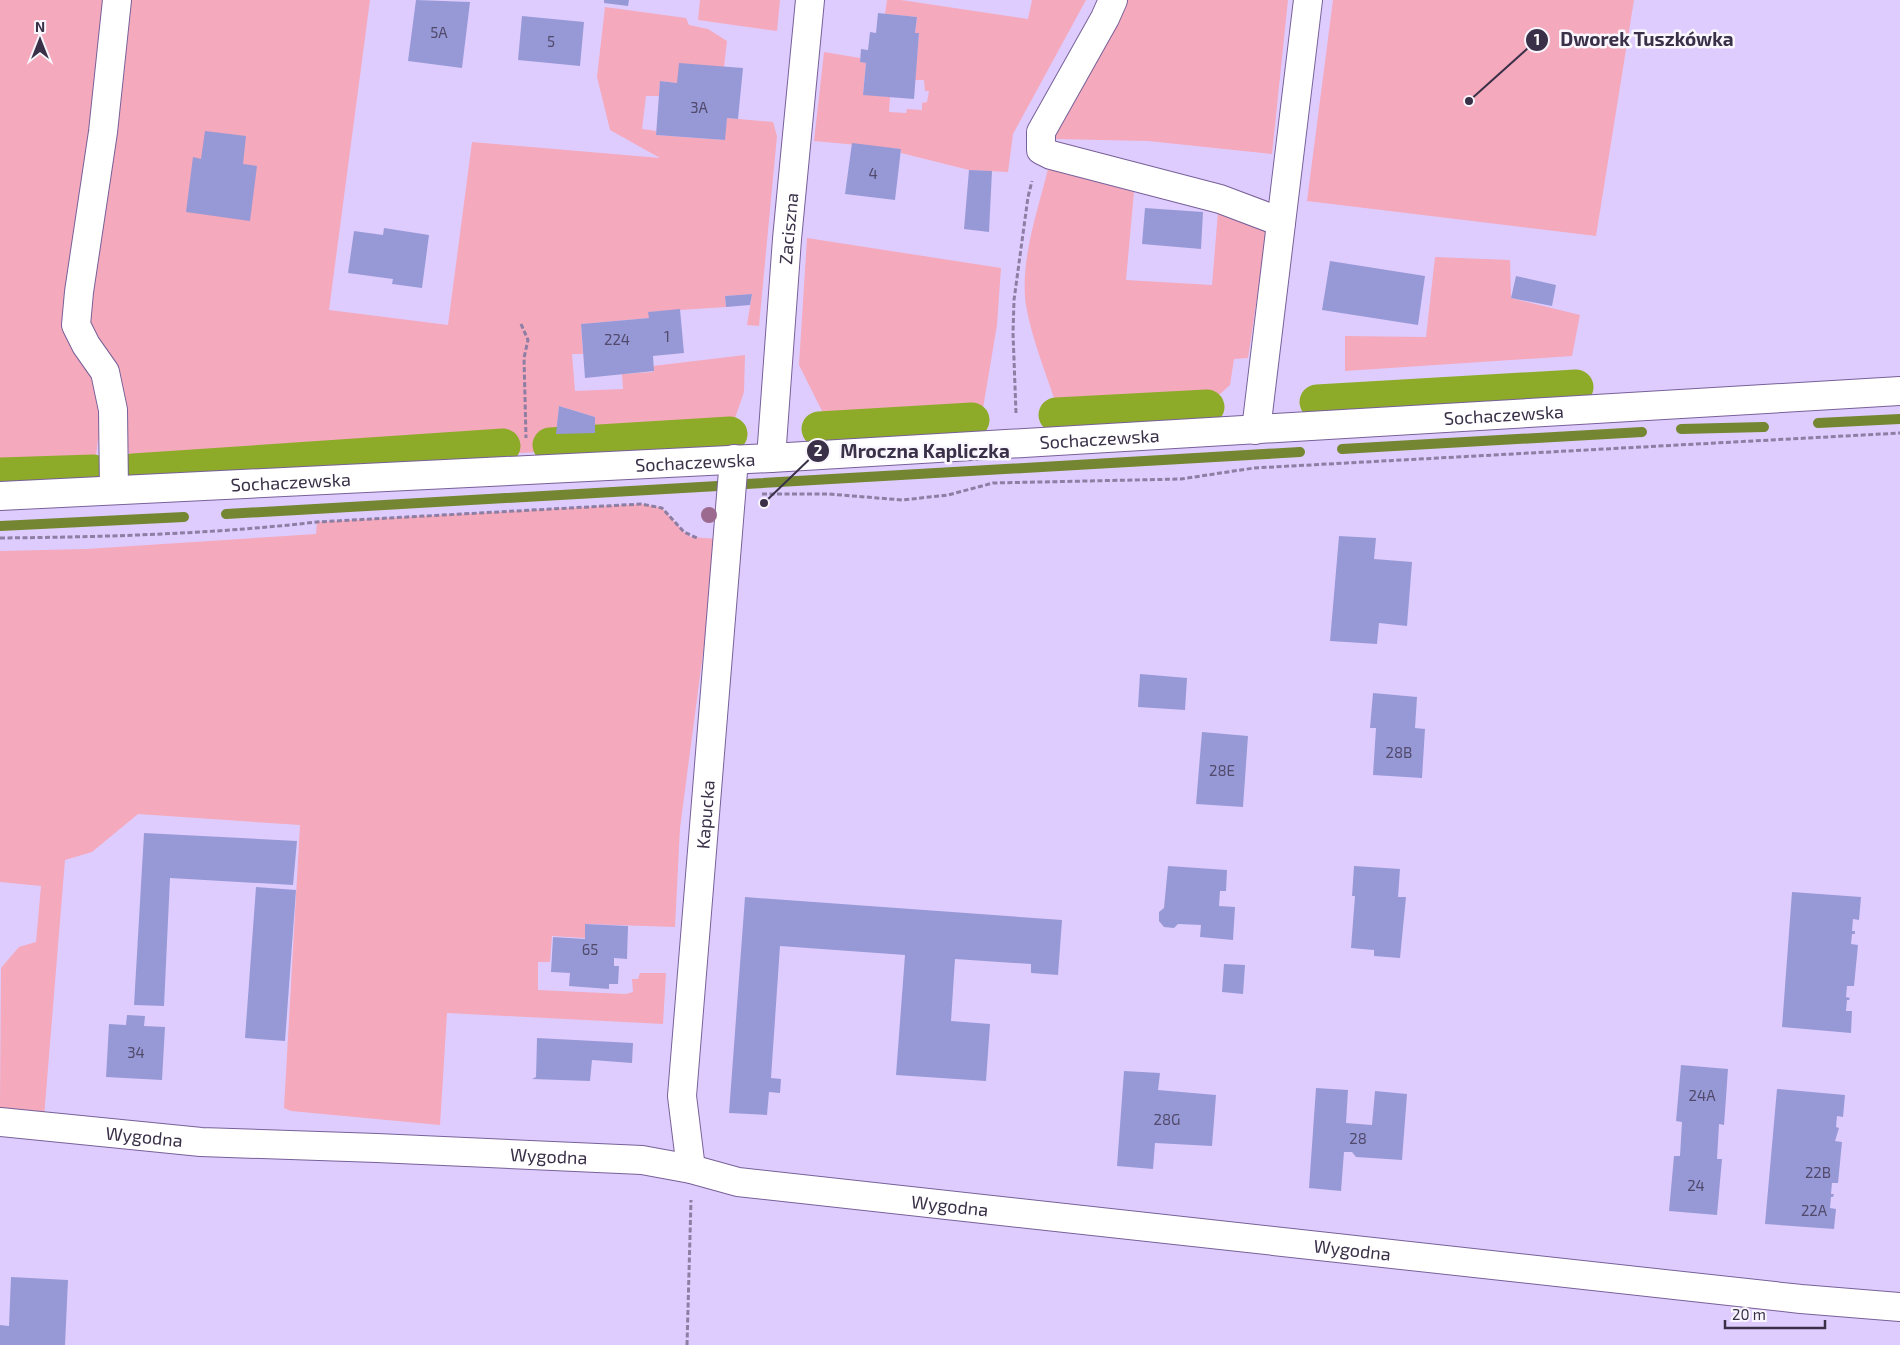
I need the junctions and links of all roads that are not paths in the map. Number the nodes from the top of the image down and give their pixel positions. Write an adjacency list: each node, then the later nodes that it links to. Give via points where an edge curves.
1 (117, 0): 10 (street, via 103,132 76,325 106,372 113,410)
2 (810, 0): 8 (street, Zaciszna, via 786,239)
3 (1113, 0): 5 (street, via 1041,132 1041,150 1220,199)
4 (1308, 0): 5 (street)
5 (1280, 222): 7 (street)
6 (1900, 391): 7 (street, Sochaczewska)
7 (1256, 430): 8 (street, Sochaczewska)
8 (771, 458): 9 (street, Sochaczewska)
9 (734, 459): 10 (street, Sochaczewska); 13 (street, Kapucka, via 682,1096)
10 (114, 490): 11 (street, Sochaczewska)
11 (0, 496)
12 (0, 1122): 13 (street, Wygodna, via 201,1142 642,1160)
13 (691, 1169): 14 (street, Wygodna, via 738,1182 1791,1298)
14 (1900, 1307)

